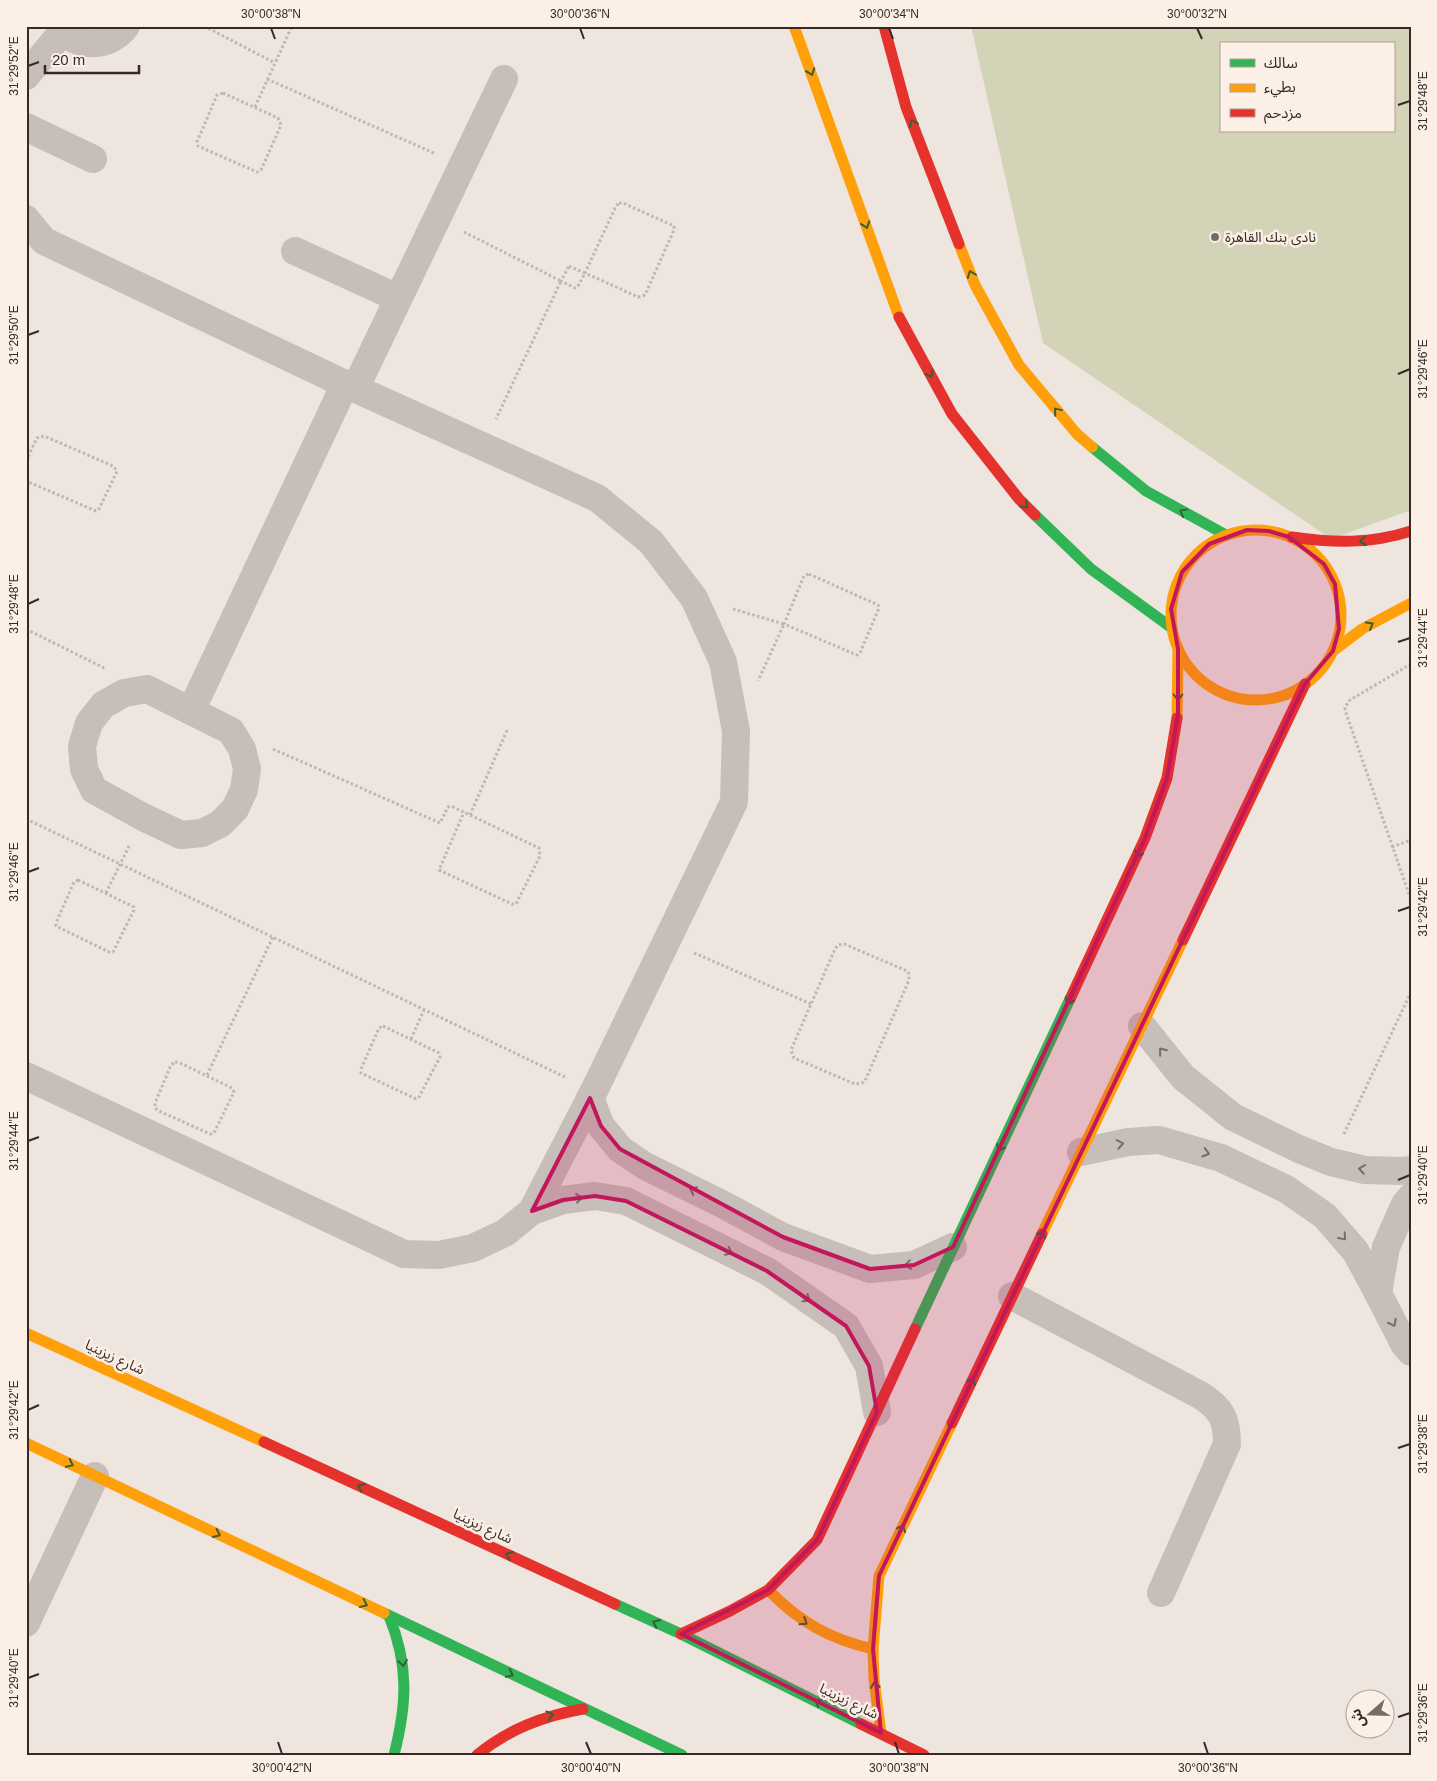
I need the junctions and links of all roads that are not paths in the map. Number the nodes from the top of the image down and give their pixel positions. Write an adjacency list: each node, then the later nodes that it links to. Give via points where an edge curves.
1 (126, 26): 4 (street, via 111,40 99,44 86,44)
2 (794, 26): 18 (street, one-way to 18, via 900,320 952,414 1019,500 1091,570)
3 (884, 26): 15 (street, one-way to 3, via 1146,491 1077,434 1019,365 975,285 906,107)
4 (61, 29): 5 (street)
5 (26, 76)
6 (504, 79): 12 (street)
7 (26, 127): 8 (street)
8 (93, 159)
9 (26, 219): 10 (street)
10 (35, 242): 13 (street)
11 (295, 251): 12 (street)
12 (398, 298): 13 (street)
13 (350, 386): 22 (street); 25 (street, via 597,498 651,542 694,598 723,662 736,731 734,802)
14 (1411, 531): 16 (street, one-way to 16, via 1364,542 1327,543)
15 (1226, 535): 16 (street, via 1254,530); 18 (street, via 1194,556 1182,572 1171,609)
16 (1289, 536): 20 (street, via 1324,564 1335,584 1340,621)
17 (1411, 603): 20 (street, one-way to 17, via 1362,629)
18 (1172, 628): 19 (street)
19 (1178, 649): 21 (street, via 1204,682 1223,694 1244,700 1286,694); 32 (street, one-way to 32, via 1178,714 1167,778 1145,838)
20 (1333, 651): 21 (street)
21 (1306, 684): 23 (street)
22 (191, 710): 22 (street, via 231,731 242,749 246,770 244,790 235,809 220,824 202,833 181,835 94,790 84,769 82,746 89,723 103,704 124,693 147,689)
23 (1142, 1026): 26 (street); 27 (street, one-way to 23, via 1364,1170 1331,1162 1233,1117 1183,1077)
24 (26, 1076): 30 (street, via 404,1254 439,1255 473,1248 505,1233)
25 (592, 1094): 29 (street, one-way to 25, via 646,1166 620,1149 601,1126); 30 (street)
26 (1081, 1152): 33 (street, one-way to 33, via 1128,1142 1159,1140 1221,1158 1286,1189 1325,1216 1356,1252); 34 (street, one-way to 26)
27 (1411, 1170)
28 (1411, 1197): 33 (street, via 1386,1247)
29 (724, 1205): 31 (street); 32 (street, one-way to 29, via 914,1265 870,1269 783,1237)
30 (532, 1211): 31 (street, one-way to 31, via 563,1200 594,1196 626,1202)
31 (706, 1240): 37 (street, one-way to 37, via 767,1271 846,1326 869,1366)
32 (953, 1247): 37 (street)
33 (1378, 1293): 36 (street, one-way to 36)
34 (1012, 1296): 41 (street, via 1200,1394 1222,1414 1227,1444); 45 (street, one-way to 34, via 879,1576)
35 (26, 1333): 44 (street, شارع زيزينيا, one-way to 35)
36 (1411, 1352)
37 (877, 1412): 40 (street, via 817,1540)
38 (26, 1443): 39 (street, one-way to 39)
39 (95, 1476): 42 (street, one-way to 42); 43 (street)
40 (768, 1590): 44 (street); 45 (street, one-way to 45, via 804,1623 849,1644)
41 (1161, 1592)
42 (389, 1616): 46 (street, one-way to 46); 48 (street, one-way to 48, via 400,1644 404,1673 404,1703)
43 (26, 1624)
44 (681, 1634): 47 (street, شارع زيزينيا, one-way to 44)
45 (873, 1649): 47 (street, one-way to 45)
46 (583, 1709): 49 (street, one-way to 46, via 519,1726 552,1714); 50 (street)
47 (881, 1733): 51 (street, شارع زيزينيا)
48 (394, 1755)
49 (477, 1755)
50 (682, 1755)
51 (924, 1755)

